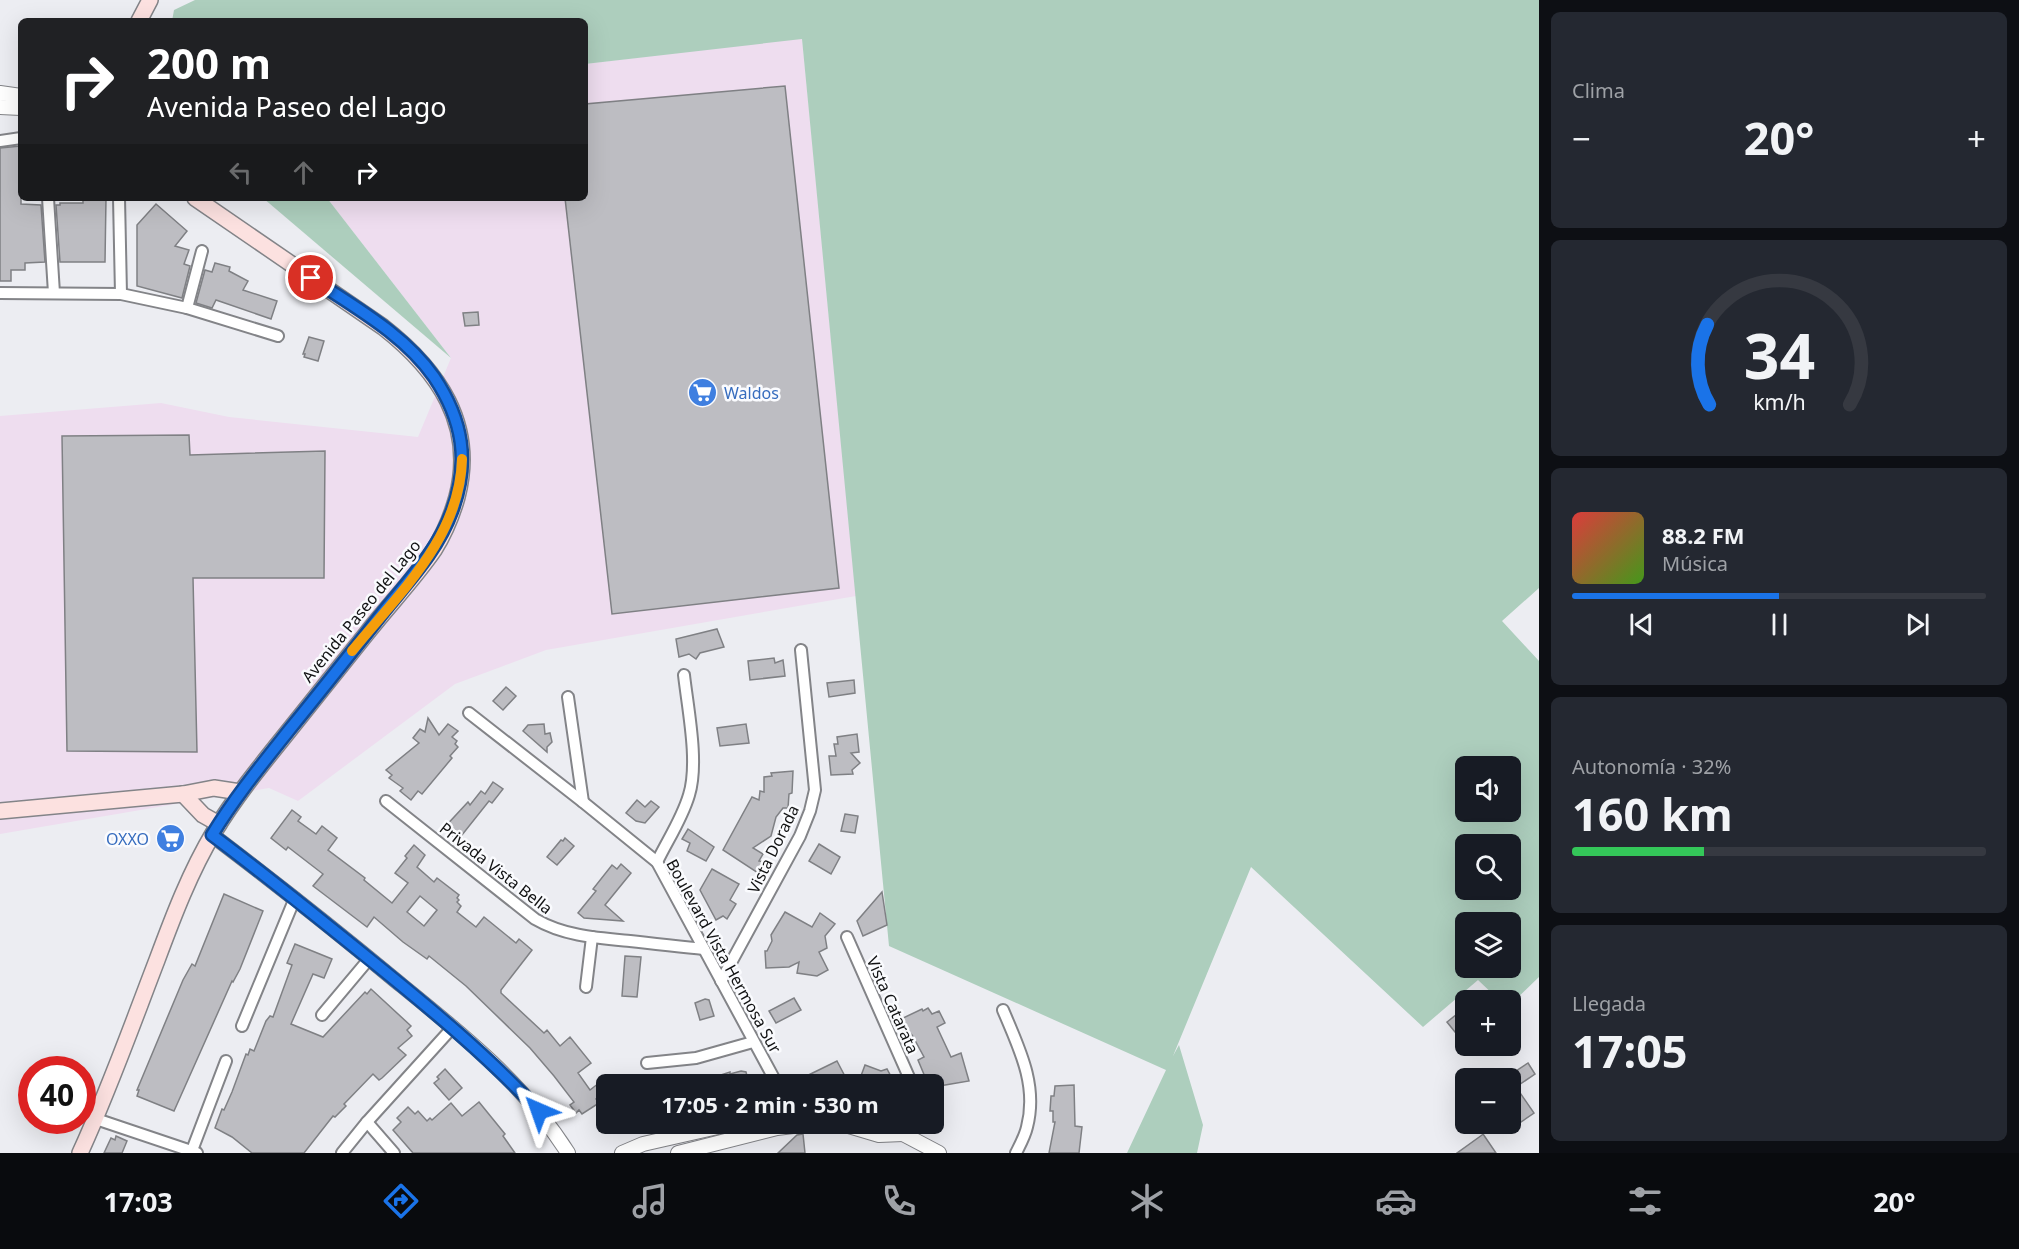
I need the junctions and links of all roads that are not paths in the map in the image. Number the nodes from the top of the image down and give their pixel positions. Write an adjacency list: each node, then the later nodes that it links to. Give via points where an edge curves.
1 (150, 0): 2 (main road)
2 (141, 18)
3 (0, 93): 4 (street)
4 (18, 96)
5 (0, 106): 6 (street)
6 (18, 108)
7 (18, 138): 8 (street)
8 (0, 141)
9 (48, 201): 14 (street)
10 (118, 201): 15 (street)
11 (199, 201): 22 (main road, Avenida Paseo del Lago, via 405,344 435,379 461,435 459,486 450,518 435,548)
12 (202, 251): 16 (street)
13 (0, 293): 14 (street)
14 (54, 293): 15 (street)
15 (121, 294): 16 (street)
16 (187, 308): 17 (street)
17 (278, 336)
18 (801, 650): 34 (street, Vista Dorada, via 815,790 810,811)
19 (684, 675): 28 (street, via 692,780 684,808)
20 (568, 697): 25 (street)
21 (469, 713): 25 (street, Boulevard Vista Hermosa Sur)
22 (240, 792): 23 (main road, via 214,788); 27 (main road, Avenida Paseo del Lago)
23 (183, 794): 26 (main road); 27 (main road)
24 (386, 801): 30 (street, Privada Vista Bella, via 535,919 559,931)
25 (584, 802): 28 (street, Boulevard Vista Hermosa Sur)
26 (0, 811)
27 (216, 829): 29 (street); 45 (main road, Avenida Paseo del Lago, via 177,907)
28 (657, 862): 32 (street, Boulevard Vista Hermosa Sur)
29 (295, 897): 33 (street); 38 (street)
30 (592, 937): 32 (street, Privada Vista Bella); 35 (street)
31 (847, 938): 44 (street, Vista Catarata)
32 (704, 949): 34 (street, Boulevard Vista Hermosa Sur)
33 (369, 959): 37 (street); 39 (street)
34 (721, 981): 40 (street, Boulevard Vista Hermosa Sur)
35 (586, 987)
36 (1003, 1010): 62 (street, via 1030,1085 1027,1126)
37 (322, 1015)
38 (242, 1026)
39 (453, 1027): 46 (street); 58 (street, via 539,1111)
40 (753, 1041): 42 (street, via 696,1058); 43 (street, Boulevard Vista Hermosa Sur)
41 (226, 1061): 54 (street)
42 (647, 1063)
43 (771, 1074)
44 (908, 1074)
45 (96, 1119): 54 (street)
46 (368, 1122): 56 (street); 57 (street)
47 (89, 1134): 55 (main road, Avenida Paseo del Lago)
48 (689, 1134): 59 (street)
49 (704, 1134): 53 (street)
50 (760, 1134): 53 (street)
51 (876, 1134): 52 (street)
52 (911, 1142): 61 (street)
53 (706, 1147): 60 (street)
54 (193, 1152)
55 (80, 1153)
56 (342, 1153)
57 (394, 1153)
58 (568, 1153)
59 (622, 1153)
60 (678, 1153)
61 (939, 1153)
62 (1016, 1153)

